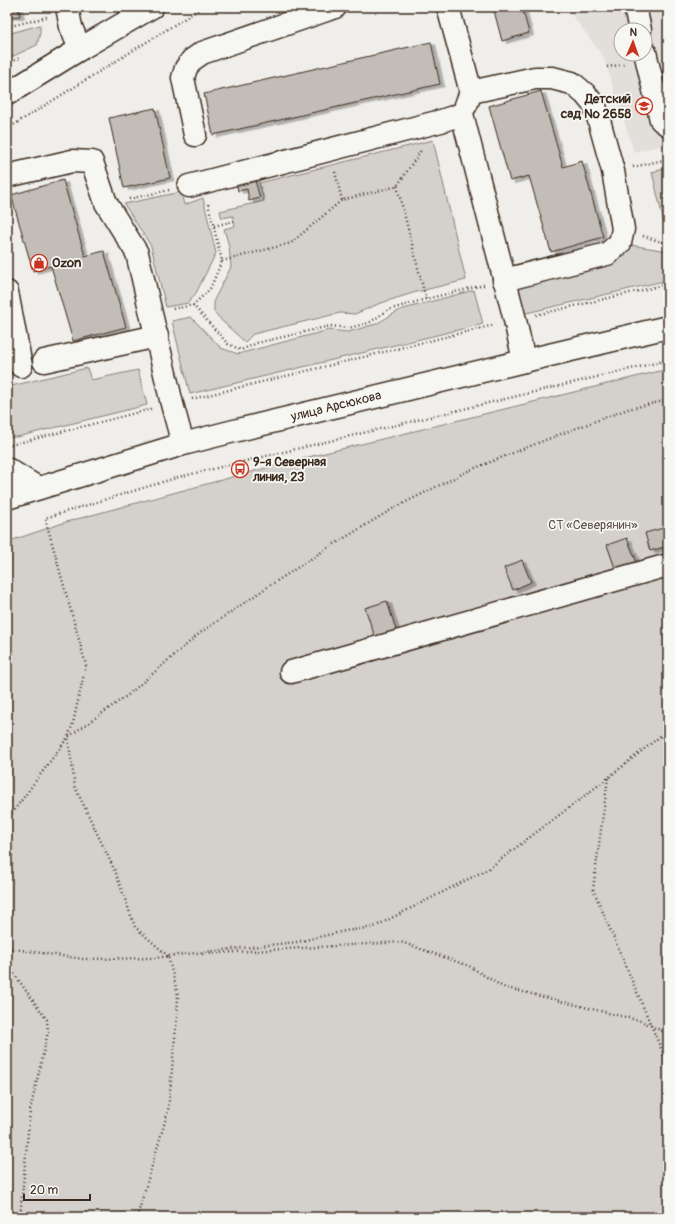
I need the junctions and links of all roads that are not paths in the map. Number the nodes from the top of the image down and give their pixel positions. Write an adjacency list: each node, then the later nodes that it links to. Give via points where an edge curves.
1 (152, 7): 7 (street)
2 (335, 7): 13 (street, via 202,53 192,60 183,78)
3 (448, 7): 9 (street)
4 (635, 7): 6 (street)
5 (67, 9): 7 (street)
6 (638, 22)
7 (80, 49): 10 (street)
8 (647, 62): 12 (street, via 661,120)
9 (471, 92): 11 (street); 16 (street, via 535,78 552,78 572,83 595,106 613,171 623,229 620,243 608,254)
10 (7, 94)
11 (462, 114): 15 (street); 16 (street)
12 (668, 125)
13 (195, 135)
14 (7, 176): 19 (street, via 72,161 92,162 106,203 137,253)
15 (196, 184)
16 (504, 280): 21 (street)
17 (7, 292): 22 (street)
18 (668, 327): 21 (street, улица Арсюкова)
19 (157, 336): 20 (street); 23 (street)
20 (44, 361)
21 (524, 361): 23 (street, улица Арсюкова)
22 (21, 366)
23 (183, 444): 25 (street, улица Арсюкова)
24 (7, 469): 25 (street)
25 (38, 488): 26 (street, улица Арсюкова)
26 (7, 498)
27 (668, 565): 28 (street)
28 (291, 672)

